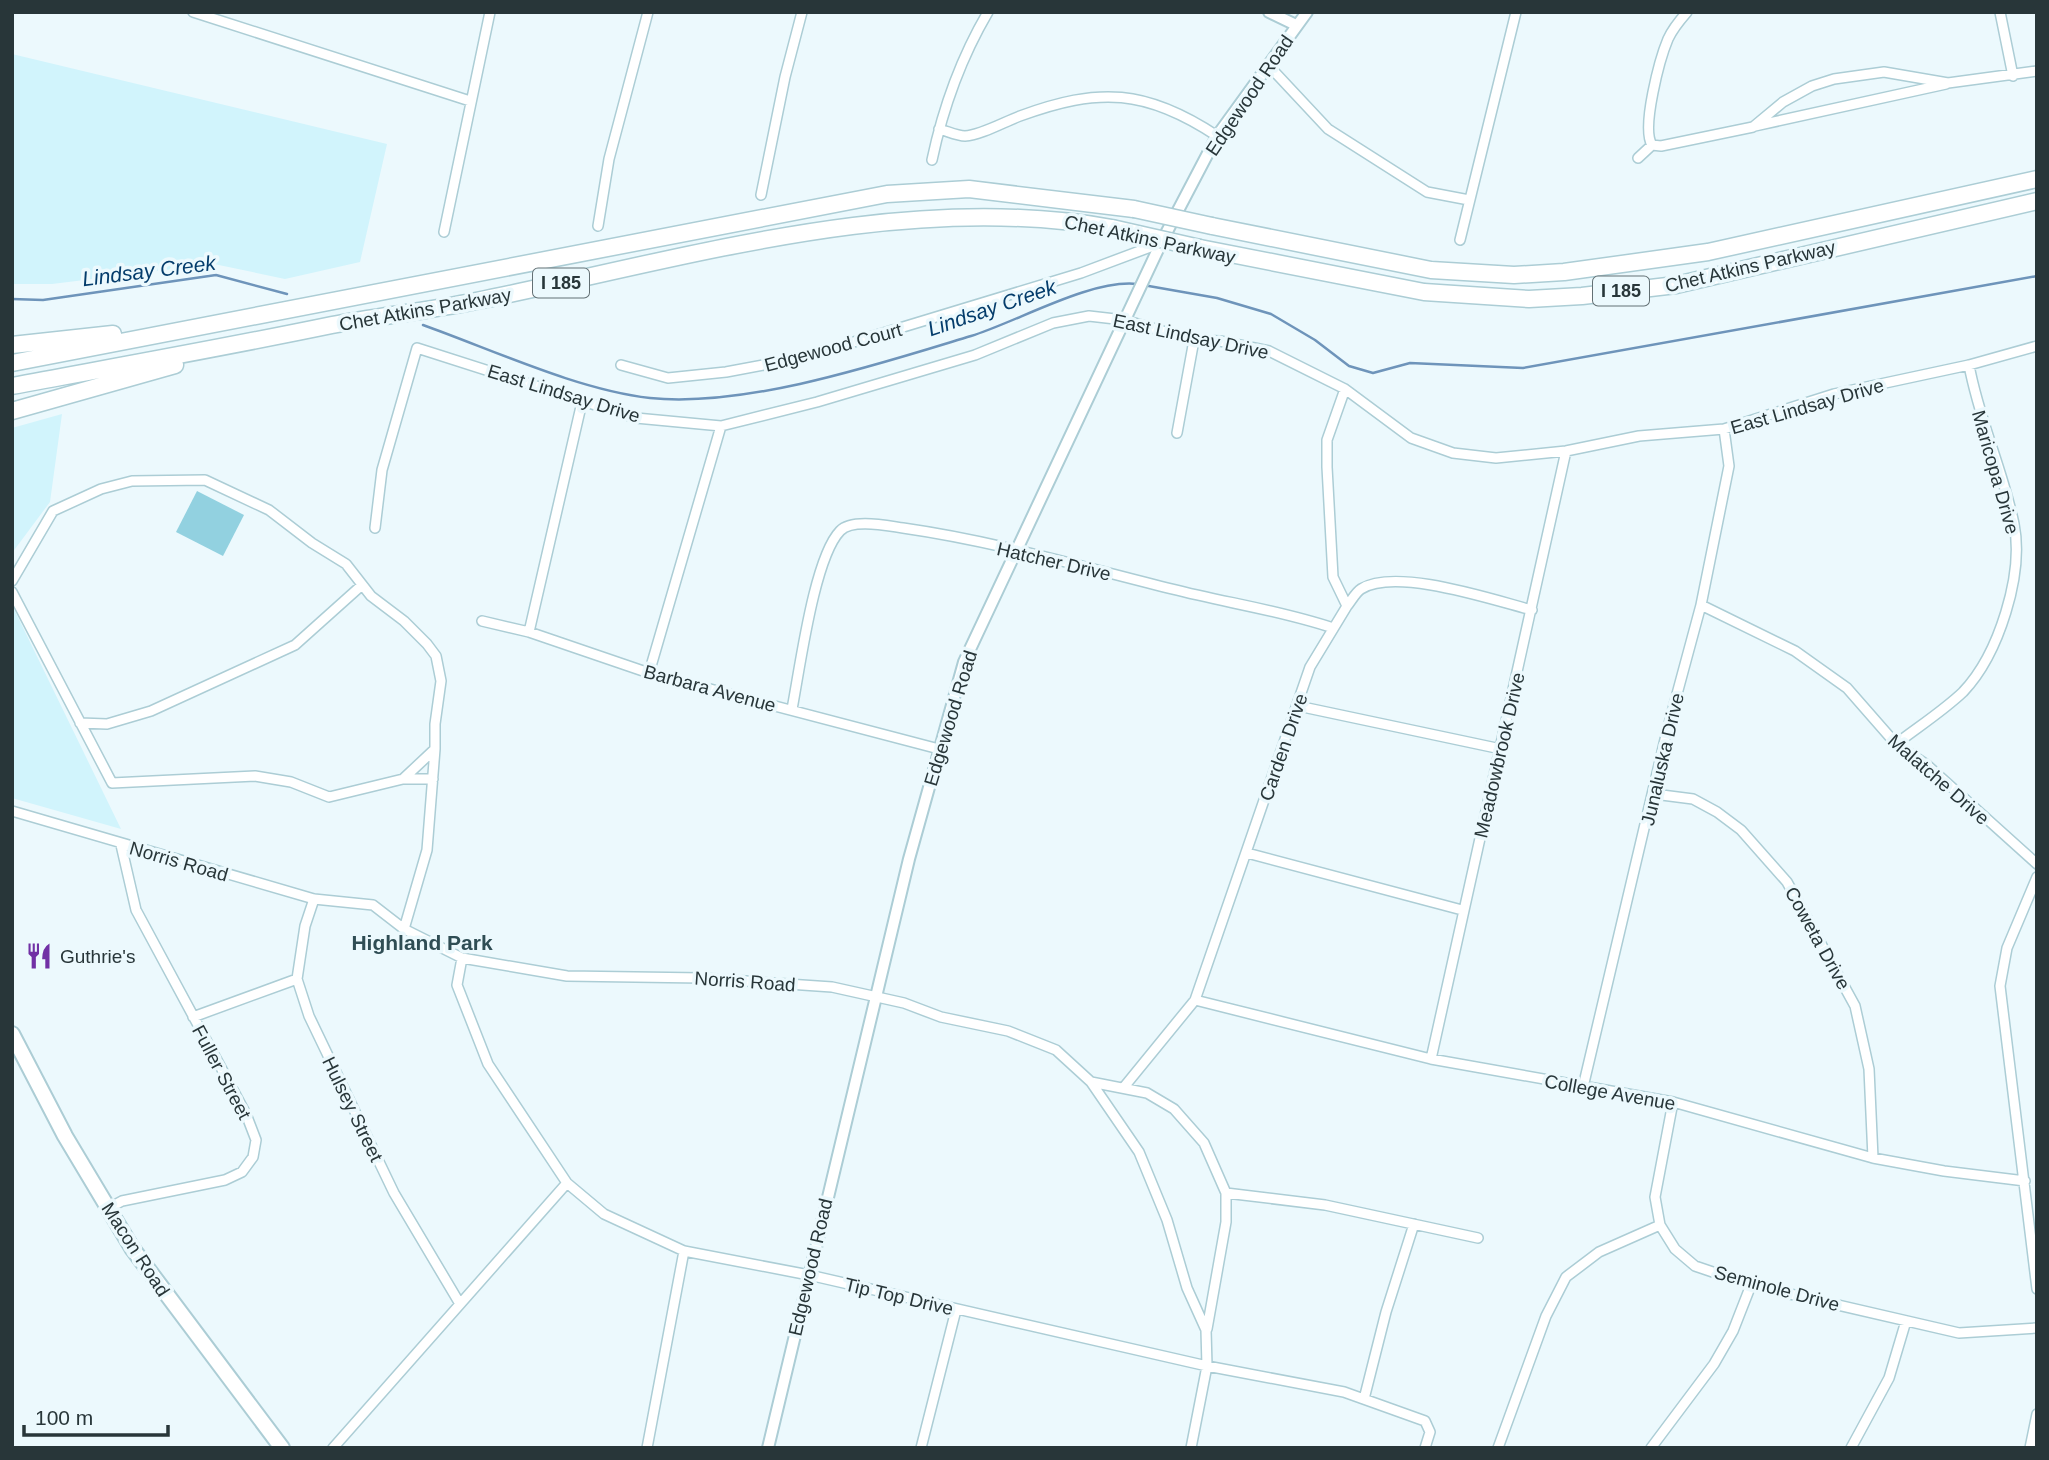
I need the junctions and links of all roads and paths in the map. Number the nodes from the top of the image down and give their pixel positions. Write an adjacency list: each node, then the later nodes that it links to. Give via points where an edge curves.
1 (193, 12): 16 (street)
2 (490, 12): 16 (street)
3 (648, 12): 27 (street, via 609,159)
4 (802, 12): 24 (street)
5 (988, 12): 18 (street, via 968,47)
6 (1269, 12): 11 (street)
7 (1307, 12): 11 (street, Edgewood Road)
8 (1516, 12): 25 (street)
9 (1687, 12): 20 (street, via 1669,38 1658,76 1647,128)
10 (2000, 12): 14 (street)
11 (1296, 25): 12 (street, Edgewood Road)
12 (1270, 67): 19 (street, Edgewood Road); 25 (street, via 1328,129 1427,192)
13 (2037, 71): 14 (street)
14 (2013, 76): 15 (street)
15 (1948, 83): 17 (street); 17 (street, via 1884,72 1834,79 1783,102)
16 (470, 101): 28 (street)
17 (1753, 127): 20 (street)
18 (939, 130): 19 (street, via 966,136 1088,96 1128,98 1163,107); 22 (street)
19 (1217, 136): 30 (street, Edgewood Road)
20 (1652, 145): 21 (street)
21 (1637, 158)
22 (932, 160)
23 (2037, 179): 32 (highway, Chet Atkins Parkway / I 185, bridge, via 1709,252 1514,275 1431,270 1134,209 970,189 887,194)
24 (761, 195)
25 (1469, 200): 29 (street)
26 (2037, 201): 33 (highway, Chet Atkins Parkway / I 185, bridge, via 1676,285 1529,299 1424,292 1069,220 923,218)
27 (598, 226)
28 (444, 232)
29 (1460, 240)
30 (1161, 243): 31 (street, Edgewood Road); 38 (street, Edgewood Court, via 1029,289 801,358 668,378)
31 (1124, 320): 34 (street, East Lindsay Drive); 44 (street, East Lindsay Drive, via 1089,316 1054,323 975,355); 49 (street, Edgewood Road)
32 (231, 323): 35 (highway); 37 (highway, Chet Atkins Parkway / I 185)
33 (271, 338): 40 (highway, Chet Atkins Parkway / I 185); 43 (highway)
34 (1194, 340): 41 (street, East Lindsay Drive, via 1269,351); 46 (street)
35 (12, 345)
36 (2037, 346): 39 (street, East Lindsay Drive)
37 (12, 362)
38 (621, 365)
39 (1969, 365): 45 (street, East Lindsay Drive, via 1834,394); 63 (street, Maricopa Drive, via 1977,408 2014,525 2017,565 2001,628 1976,675 1962,692)
40 (12, 386)
41 (1345, 389): 47 (street, East Lindsay Drive, via 1411,438 1453,453 1496,458); 54 (street, via 1327,440 1327,467 1333,577)
42 (582, 402): 44 (street, East Lindsay Drive, via 636,418); 48 (street, East Lindsay Drive, via 417,348 382,470); 58 (street)
43 (12, 411)
44 (721, 426): 59 (street)
45 (1724, 429): 47 (street, East Lindsay Drive, via 1639,436); 53 (street, Junaluska Drive, via 1729,466)
46 (1177, 433)
47 (1566, 451): 55 (street, Meadowbrook Drive)
48 (375, 528)
49 (1014, 550): 57 (street, Hatcher Drive, via 1207,598 1282,611); 61 (street, Hatcher Drive, via 901,527 856,524 840,530 816,592); 65 (street, Edgewood Road, via 964,662)
50 (12, 582): 51 (street, via 53,511 101,489 132,481 205,480 269,510 346,564)
51 (362, 584): 62 (street, via 295,645 151,711 107,724); 64 (street, via 436,656 441,681)
52 (12, 592): 62 (street)
53 (1701, 605): 63 (street, Malatche Drive, via 1795,651 1847,688); 69 (street, Junaluska Drive)
54 (1347, 606): 55 (street, via 1360,589 1386,580 1443,587); 57 (street, Carden Drive)
55 (1532, 610): 66 (street, Meadowbrook Drive)
56 (482, 621): 58 (street, Barbara Avenue)
57 (1332, 628): 60 (street, Carden Drive, via 1310,667)
58 (529, 632): 59 (street, Barbara Avenue)
59 (649, 673): 61 (street, Barbara Avenue)
60 (1298, 706): 66 (street); 72 (street, Carden Drive)
61 (792, 709): 65 (street, Barbara Avenue)
62 (80, 723): 67 (street, via 112,783 255,776 291,782 328,797)
63 (1896, 744): 73 (street, Malatche Drive, via 1927,765)
64 (435, 749): 67 (street); 68 (street)
65 (939, 749): 80 (street, Edgewood Road)
66 (1501, 749): 76 (street, Meadowbrook Drive)
67 (403, 779): 68 (street)
68 (433, 779): 77 (street, via 427,850)
69 (1654, 794): 87 (street, Junaluska Drive); 89 (street, Coweta Drive, via 1693,799 1717,812 1741,830 1787,882 1855,1006 1869,1069)
70 (12, 811): 71 (street, Norris Road)
71 (121, 845): 75 (street, Norris Road); 82 (street, Fuller Street, via 136,910)
72 (1247, 853): 76 (street); 81 (street, Carden Drive)
73 (2037, 864)
74 (2037, 877): 90 (street, via 2007,948 2000,986)
75 (314, 899): 77 (street, Norris Road, via 373,905); 79 (street, Hulsey Street)
76 (1462, 910): 84 (street, Meadowbrook Drive)
77 (404, 929): 78 (street, Norris Road)
78 (462, 958): 80 (street, Norris Road, via 567,976 702,978 832,987); 91 (street, Tip Top Drive, via 457,985 488,1064)
79 (297, 979): 82 (street); 101 (street, Hulsey Street, via 309,1016 394,1193)
80 (876, 996): 85 (street, Norris Road, via 1008,1031 1056,1050); 98 (street, Edgewood Road)
81 (1195, 1000): 84 (street, College Avenue); 86 (street, Carden Drive)
82 (193, 1017): 93 (street, Fuller Street, via 246,1114 256,1140 253,1157 243,1172 225,1180 167,1189)
83 (12, 1034): 93 (main road, Macon Road)
84 (1431, 1059): 87 (street, College Avenue)
85 (1091, 1082): 86 (street); 105 (street, Norris Road, via 1139,1152)
86 (1124, 1087): 92 (street, via 1147,1093 1174,1109 1204,1143)
87 (1583, 1087): 88 (street, College Avenue)
88 (1673, 1102): 89 (street, College Avenue); 95 (street, Seminole Drive, via 1655,1197)
89 (1873, 1158): 90 (street, College Avenue)
90 (2025, 1181): 100 (street)
91 (567, 1183): 97 (street, Tip Top Drive, via 604,1214); 101 (street)
92 (1226, 1193): 94 (street, via 1325,1205); 105 (street, via 1226,1222)
93 (109, 1208): 109 (main road, Macon Road, via 174,1307)
94 (1414, 1224): 96 (street); 107 (street)
95 (1660, 1225): 99 (street, Seminole Drive, via 1675,1249 1695,1266); 116 (street, via 1599,1252 1566,1277 1546,1316)
96 (1478, 1238)
97 (684, 1251): 98 (street, Tip Top Drive); 111 (street)
98 (809, 1275): 102 (street, Tip Top Drive); 112 (street, Edgewood Road)
99 (1751, 1285): 103 (street, Seminole Drive); 117 (street, via 1714,1364)
100 (2037, 1289)
101 (460, 1304): 110 (street)
102 (956, 1310): 106 (street, Tip Top Drive); 113 (street)
103 (1906, 1321): 104 (street, Seminole Drive, via 1959,1333); 118 (street, via 1889,1378)
104 (2037, 1328)
105 (1206, 1330): 106 (street, Norris Road)
106 (1207, 1366): 107 (street, Tip Top Drive); 114 (street, Norris Road)
107 (1364, 1399): 115 (street, Tip Top Drive, via 1425,1421 1430,1432)
108 (2037, 1414): 119 (street)
109 (282, 1448)
110 (333, 1448)
111 (647, 1448)
112 (768, 1448)
113 (921, 1448)
114 (1191, 1448)
115 (1425, 1448)
116 (1498, 1448)
117 (1651, 1448)
118 (1851, 1448)
119 (2030, 1448)

